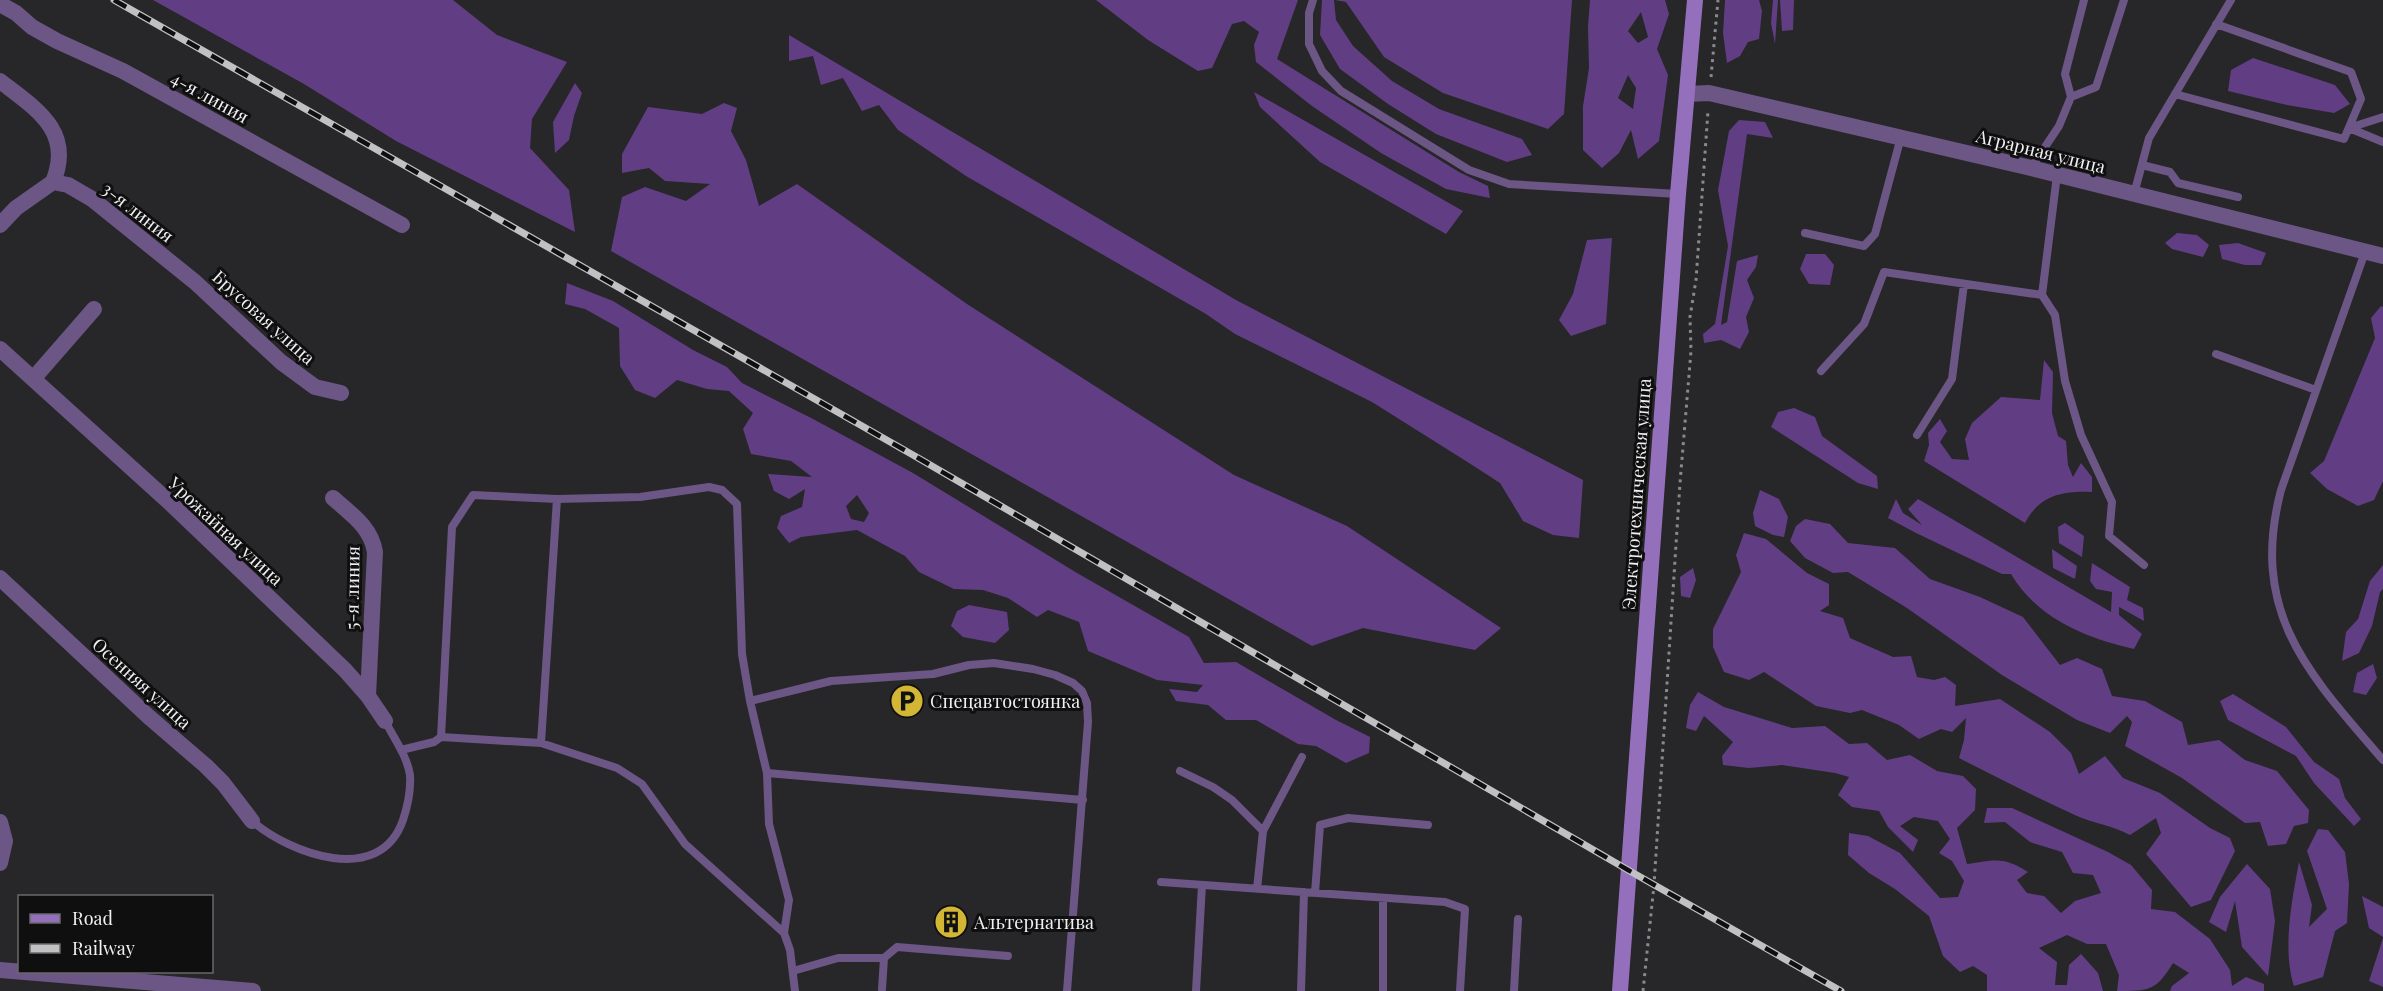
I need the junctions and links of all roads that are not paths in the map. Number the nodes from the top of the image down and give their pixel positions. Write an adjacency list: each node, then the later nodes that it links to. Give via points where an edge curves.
1 (1313, 0): 20 (lane, via 1309,44 1322,71 1341,91 1469,170 1509,184)
2 (1695, 0): 9 (main road, Электротехническая улица)
3 (2084, 0): 11 (lane, via 2065,74)
4 (2124, 0): 11 (lane, via 2096,87)
5 (2231, 0): 7 (lane)
6 (0, 3): 24 (street, 4-я линия, via 57,41 123,71)
7 (2216, 24): 10 (lane); 13 (lane, via 2351,72 2361,99)
8 (0, 81): 19 (street, via 38,110 54,129 60,166)
9 (1687, 94): 14 (street, Аграрная улица, via 1709,93); 20 (main road, Электротехническая улица)
10 (2175, 94): 13 (lane, via 2344,139); 16 (lane, via 2149,138)
11 (2071, 97): 17 (lane)
12 (2383, 117): 13 (lane)
13 (2349, 128): 15 (lane)
14 (1901, 137): 17 (street, Аграрная улица); 25 (lane, via 1875,234 1864,246)
15 (2383, 142)
16 (2142, 165): 21 (lane); 22 (lane, via 2170,172 2178,183)
17 (2031, 168): 18 (street, Аграрная улица)
18 (2057, 175): 21 (street, Аграрная улица); 30 (lane)
19 (52, 182): 23 (street); 28 (street, 3-я линия, via 68,185 93,200)
20 (1678, 194): 82 (main road, Электротехническая улица)
21 (2134, 194): 26 (street, Аграрная улица)
22 (2238, 197)
23 (0, 225)
24 (402, 225)
25 (1805, 233)
26 (2365, 252): 27 (street, Аграрная улица); 36 (lane)
27 (2383, 256)
28 (195, 282): 37 (street, Брусовая улица, via 281,362 315,387)
29 (1964, 284): 30 (lane); 34 (lane, via 1884,272 1864,324); 38 (lane, via 1952,379)
30 (2043, 295): 41 (lane, via 2055,315 2065,381 2081,435 2112,502 2109,536)
31 (94, 309): 35 (street)
32 (0, 349): 35 (street, Урожайная улица)
33 (2216, 354): 36 (lane)
34 (1821, 371)
35 (32, 378): 43 (street, Урожайная улица, via 176,509)
36 (2316, 390): 50 (lane, via 2275,514 2271,558 2274,589 2283,623 2308,669)
37 (341, 393)
38 (1917, 435)
39 (333, 498): 43 (street, 5-я линия, via 373,538)
40 (557, 499): 44 (lane, via 640,497 709,487 731,496 737,504 742,654); 46 (lane, via 472,495 452,527); 47 (lane)
41 (2144, 566)
42 (0, 578): 54 (street, Осенняя улица, via 206,766)
43 (368, 696): 45 (street, Урожайная улица)
44 (750, 700): 52 (lane); 53 (lane, via 831,681 933,674 982,663 1011,664 1055,675 1073,682 1087,704)
45 (385, 721): 48 (lane)
46 (441, 737): 47 (lane); 48 (lane)
47 (541, 743): 66 (lane, via 617,768 642,784 685,844)
48 (401, 750): 54 (lane, via 410,774 409,803 400,831 387,847 350,859 330,859 290,846)
49 (1302, 757): 57 (lane)
50 (2383, 760)
51 (1180, 771): 57 (lane, via 1232,800)
52 (767, 773): 53 (lane); 66 (lane, via 769,824 789,900)
53 (1083, 800): 76 (lane)
54 (252, 821)
55 (0, 822): 58 (street, via 5,842)
56 (1428, 825): 63 (lane, via 1348,818 1320,825)
57 (1263, 831): 61 (lane)
58 (0, 862)
59 (1161, 882): 60 (lane)
60 (1202, 885): 61 (lane); 77 (lane)
61 (1257, 889): 62 (lane)
62 (1304, 892): 63 (lane); 78 (lane)
63 (1315, 893): 64 (lane)
64 (1383, 898): 79 (lane); 80 (lane, via 1445,902 1466,909)
65 (1518, 919): 81 (lane)
66 (784, 933): 71 (lane)
67 (1008, 956): 68 (lane, via 897,946)
68 (884, 958): 71 (lane, via 837,958); 73 (lane)
69 (0, 970): 70 (street)
70 (18, 971)
71 (793, 971): 75 (lane)
72 (36, 973): 74 (street)
73 (882, 989)
74 (253, 991)
75 (795, 991)
76 (1067, 991)
77 (1196, 991)
78 (1301, 991)
79 (1383, 991)
80 (1460, 991)
81 (1514, 991)
82 (1620, 991)

